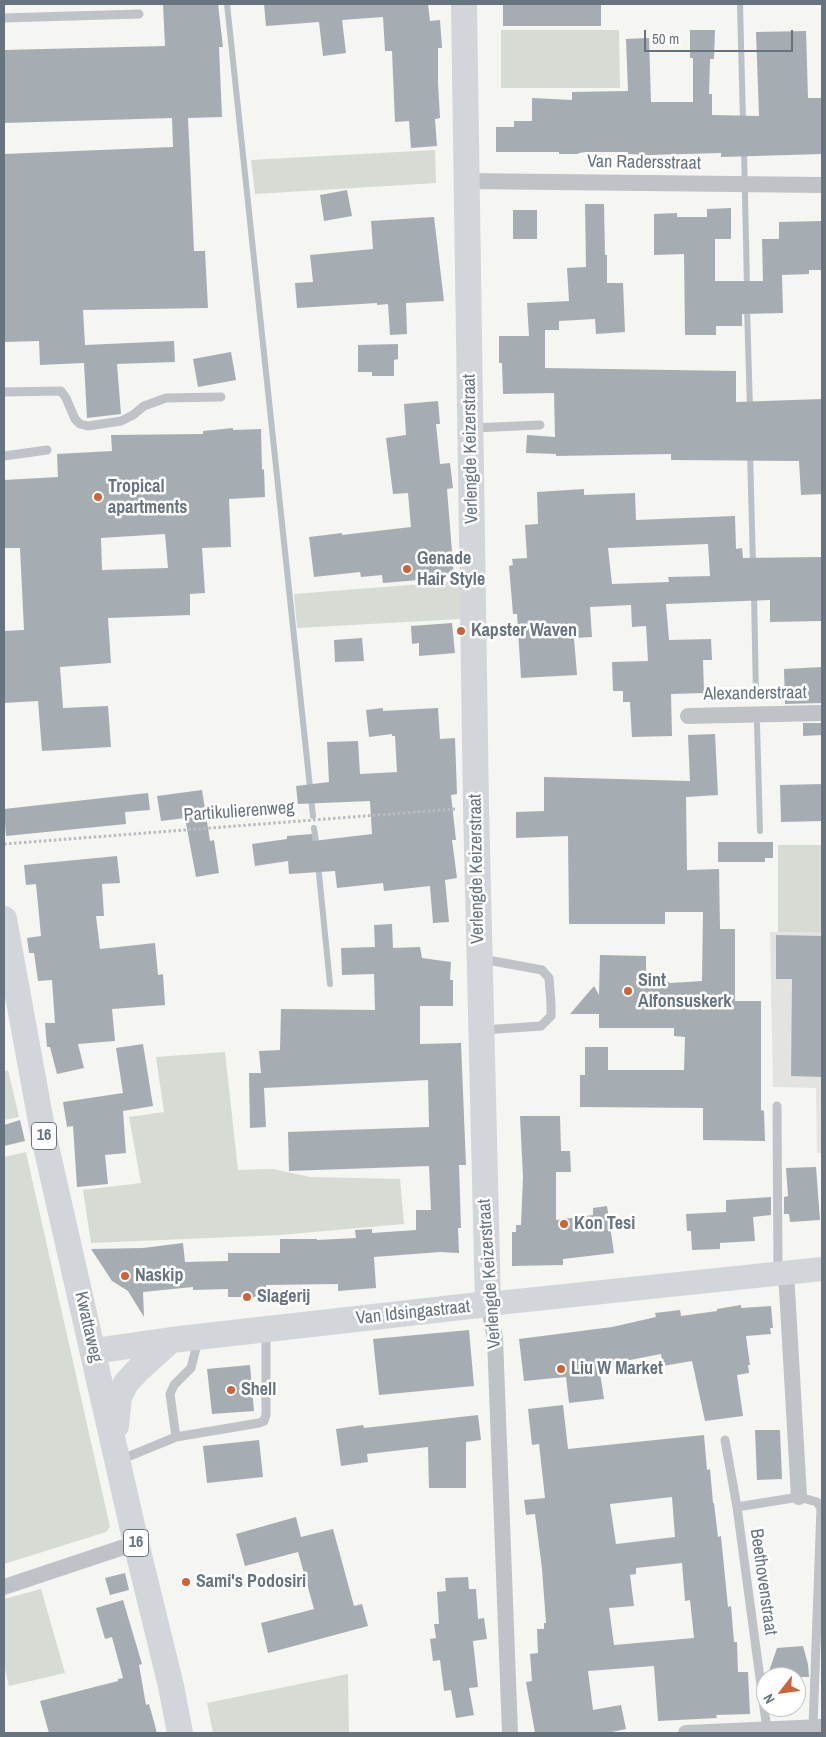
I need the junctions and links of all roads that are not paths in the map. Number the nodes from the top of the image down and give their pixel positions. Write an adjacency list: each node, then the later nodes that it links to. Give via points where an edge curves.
1 (464, 4): 4 (main road, Verlengde Keizerstraat)
2 (139, 14): 3 (lane)
3 (4, 18)
4 (465, 181): 5 (street, Van Radersstraat); 9 (main road, Verlengde Keizerstraat)
5 (822, 185)
6 (4, 392): 7 (lane, via 61,391 75,419 88,426 122,421 144,406 166,398)
7 (221, 397)
8 (540, 425): 9 (lane)
9 (470, 428): 15 (main road, Verlengde Keizerstraat)
10 (47, 450): 11 (lane)
11 (4, 456)
12 (822, 712): 13 (street, Alexanderstraat)
13 (688, 716)
14 (4, 919): 24 (main road, Kwattaweg / 16, via 44,1133)
15 (480, 958): 16 (main road, Verlengde Keizerstraat); 16 (lane, via 542,970 548,978 551,1004 551,1016 541,1026)
16 (482, 1030): 20 (main road, Verlengde Keizerstraat)
17 (777, 1106): 19 (lane)
18 (822, 1269): 19 (main road, Van Idsingastraat)
19 (782, 1273): 20 (main road, Van Idsingastraat); 28 (street)
20 (488, 1304): 21 (main road, Van Idsingastraat); 35 (street, Verlengde Keizerstraat, via 495,1338)
21 (266, 1330): 22 (main road, Van Idsingastraat); 25 (lane, via 264,1421)
22 (199, 1337): 23 (main road, Van Idsingastraat); 25 (lane, via 191,1368 174,1385 170,1394)
23 (170, 1340): 24 (main road, Van Idsingastraat); 27 (main road, via 139,1368 119,1397)
24 (94, 1352): 27 (main road, Kwattaweg / 16)
25 (176, 1438): 27 (lane)
26 (725, 1440): 29 (lane, Beethovenstraat)
27 (117, 1454): 30 (main road, Kwattaweg / 16)
28 (799, 1497): 29 (lane); 32 (lane, via 817,1502 822,1516)
29 (737, 1507): 33 (lane, Beethovenstraat)
30 (136, 1543): 31 (street); 34 (main road, Kwattaweg / 16)
31 (4, 1587)
32 (818, 1727): 33 (street)
33 (766, 1730): 36 (street)
34 (180, 1733)
35 (510, 1733)
36 (686, 1733)

